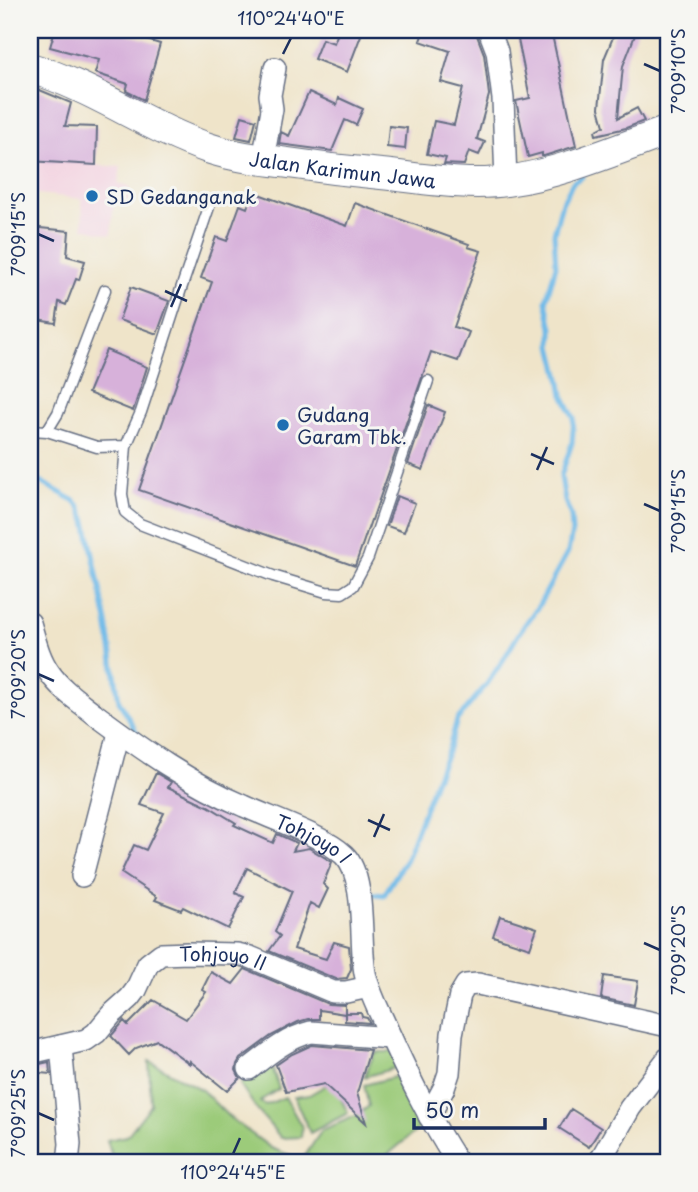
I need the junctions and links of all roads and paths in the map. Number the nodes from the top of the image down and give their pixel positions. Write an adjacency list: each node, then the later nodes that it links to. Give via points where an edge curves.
1 (489, 30): 6 (street, via 497,51 503,99)
2 (30, 68): 5 (street, Jalan Karimun Jawa, via 182,138)
3 (275, 68): 5 (street)
4 (668, 131): 6 (street, Jalan Karimun Jawa, via 567,169)
5 (263, 160): 6 (street, Jalan Karimun Jawa, via 464,182)
6 (506, 181)
7 (209, 207): 12 (lane)
8 (105, 290): 11 (lane, via 68,390)
9 (428, 381): 12 (lane, via 369,558 353,586 342,593 273,576 140,524 125,512)
10 (30, 430): 11 (lane)
11 (47, 431): 12 (lane, via 97,447)
12 (126, 446)
13 (30, 624): 14 (street, Tohjoyo I, via 50,674)
14 (119, 733): 15 (street); 16 (street, Tohjoyo I, via 216,794 345,855 356,878)
15 (82, 876)
16 (369, 987): 18 (street, Tohjoyo I); 19 (street, Tohjoyo II, via 333,992 237,954 161,954 148,964 130,998 96,1033)
17 (668, 1026): 23 (street, via 466,985 458,1002 447,1080)
18 (391, 1038): 22 (street, via 310,1032 282,1044); 23 (street, Tohjoyo I)
19 (61, 1046): 20 (street, Tohjoyo II); 24 (street)
20 (30, 1053)
21 (668, 1058): 26 (street, via 630,1108)
22 (250, 1069)
23 (429, 1116): 25 (street, Tohjoyo I)
24 (68, 1162)
25 (457, 1162)
26 (599, 1162)

